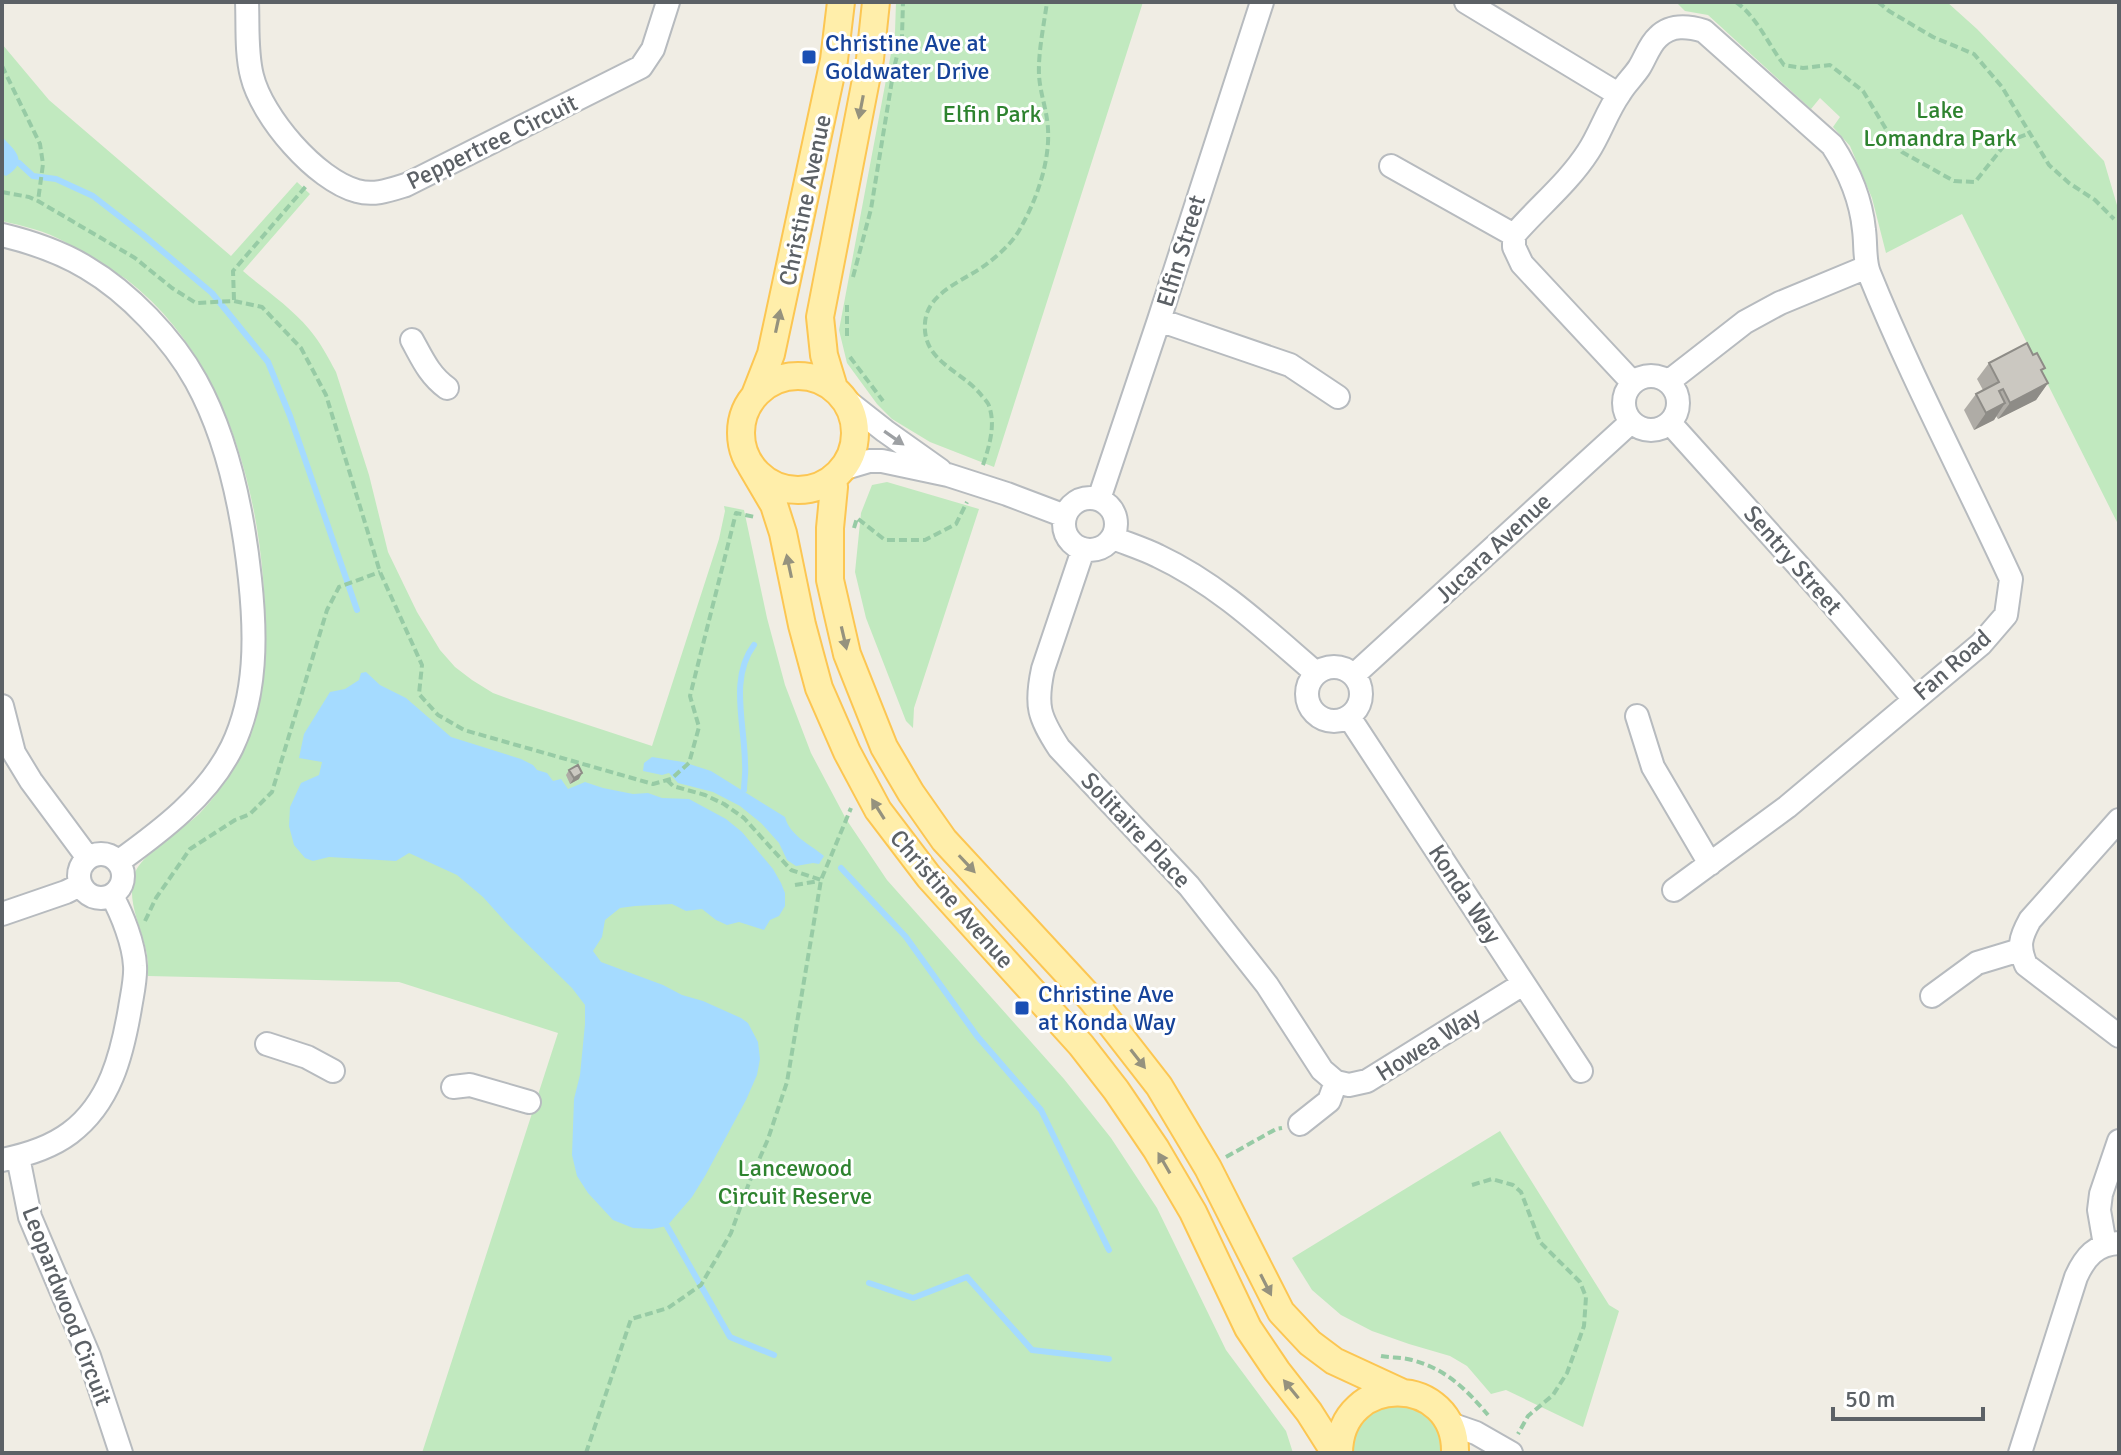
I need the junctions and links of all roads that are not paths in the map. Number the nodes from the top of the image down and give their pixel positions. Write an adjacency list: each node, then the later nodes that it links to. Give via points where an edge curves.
1 (247, 2): 2 (street, Peppertree Circuit, via 252,76 274,124 319,171 360,192 406,185 641,67 653,49)
2 (668, 2)
3 (841, 2): 18 (main road, Christine Avenue, one-way to 3, via 771,354 834,60)
4 (876, 2): 17 (main road, Christine Avenue, one-way to 17, via 870,59 820,317 824,355)
5 (1262, 2): 12 (street, Elfin Street)
6 (1466, 2): 7 (street)
7 (1618, 94): 10 (street, Fan Road, via 1587,154); 11 (street, Fan Road, via 1657,37 1680,26 1704,31 1832,145 1858,198)
8 (1391, 166): 10 (street)
9 (2, 235): 37 (street, via 88,268 143,313 173,347 212,416 239,508 254,647 243,717 232,747 198,797)
10 (1514, 235): 15 (street, via 1522,264)
11 (1867, 267): 14 (street, via 1745,322); 31 (street, Fan Road, via 1905,359 2011,579 2006,615 1981,644)
12 (1159, 320): 19 (street, via 1290,365); 25 (street, Elfin Street)
13 (412, 340): 16 (street, via 429,371)
14 (1668, 382): 15 (street, via 1654,376); 21 (street, via 1678,398)
15 (1633, 383): 20 (street, via 1624,406)
16 (447, 388)
17 (839, 393): 18 (main road, via 819,380 793,376 768,384); 23 (main road, via 852,414 855,434 852,452); 24 (street, one-way to 24)
18 (755, 395): 22 (main road, via 742,418 741,437)
19 (1338, 397)
20 (1631, 422): 21 (street, via 1655,430); 30 (street, Jucara Avenue)
21 (1670, 423): 31 (street, Sentry Street)
22 (751, 466): 23 (main road, via 764,479 798,490 816,487); 62 (main road, Christine Avenue, one-way to 22, via 1262,1351 1193,1212 1116,1090 910,855 878,810 819,688 783,533)
23 (837, 474): 24 (street, via 882,461); 57 (main road, Christine Avenue, one-way to 57, via 830,580 847,654 884,747 911,793 944,840 1092,1000 1159,1086 1208,1168 1281,1312 1334,1361)
24 (948, 475): 26 (street)
25 (1099, 499): 26 (street, via 1082,499); 27 (street, via 1114,515)
26 (1065, 516): 28 (street, via 1065,534)
27 (1113, 538): 28 (street, via 1100,549); 29 (street, via 1204,582)
28 (1083, 550): 50 (street, Solitaire Place, via 1039,688 1038,707 1047,729 1189,886)
29 (1316, 673): 30 (street, via 1331,667); 34 (street, via 1307,689 1310,706 1323,719)
30 (1354, 675): 34 (street, via 1361,697)
31 (1914, 699): 38 (street, Fan Road, via 1787,807)
32 (2, 706): 36 (street, via 14,753)
33 (1637, 716): 38 (street, via 1653,767)
34 (1349, 717): 44 (street, Konda Way)
35 (2119, 820): 43 (street, via 2030,920)
36 (88, 858): 37 (street, via 103,854); 39 (street, via 80,869)
37 (118, 862): 41 (street, via 122,880)
38 (1710, 864): 40 (street, Fan Road)
39 (80, 885): 41 (street, via 96,898); 42 (street)
40 (1674, 890)
41 (112, 896): 55 (street, via 135,965 117,1068 103,1097 71,1132 45,1148)
42 (2, 914)
43 (2020, 950): 45 (street, via 1977,963); 46 (street, via 2026,965)
44 (1523, 984): 49 (street, Konda Way); 50 (street, Howea Way, via 1367,1081)
45 (1932, 996)
46 (2119, 1036)
47 (267, 1044): 48 (street)
48 (333, 1071)
49 (1581, 1071)
50 (1336, 1082): 53 (street, via 1329,1101)
51 (453, 1087): 52 (street, via 470,1085)
52 (529, 1102)
53 (1300, 1124)
54 (2119, 1141): 56 (street, via 2099,1210)
55 (10, 1159): 61 (street, Leopardwood Circuit, via 89,1356)
56 (2112, 1244): 60 (street, via 2093,1251 2076,1277)
57 (1401, 1392): 58 (main road, Christine Avenue, via 1438,1408); 62 (main road, via 1367,1399 1354,1410 1344,1424)
58 (1450, 1424): 59 (street); 63 (main road)
59 (1514, 1444)
60 (2020, 1452)
61 (121, 1453)
62 (1337, 1453)
63 (1455, 1453)

